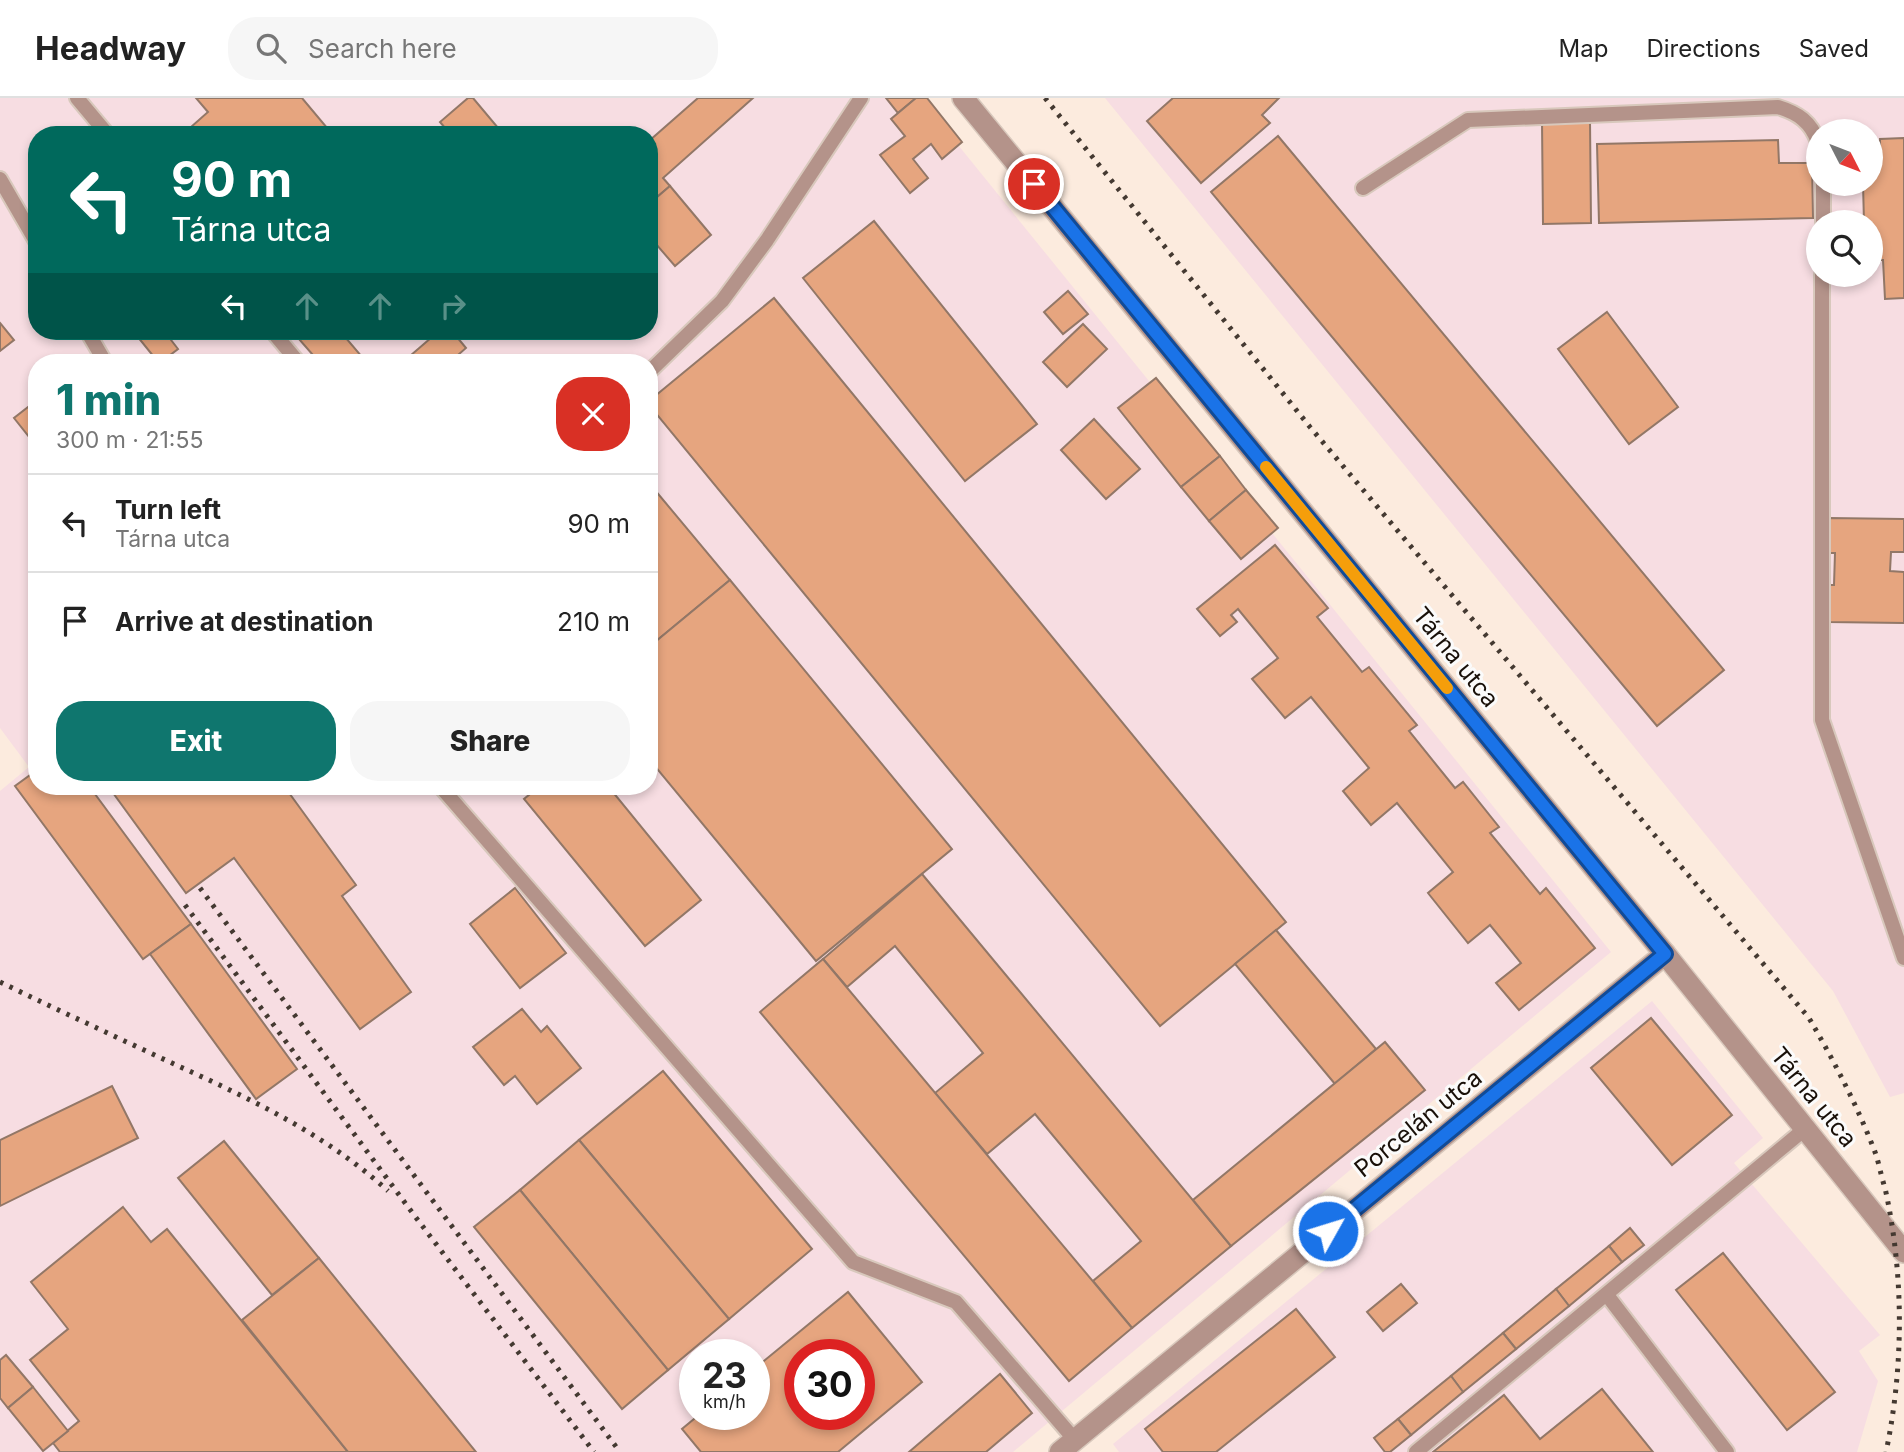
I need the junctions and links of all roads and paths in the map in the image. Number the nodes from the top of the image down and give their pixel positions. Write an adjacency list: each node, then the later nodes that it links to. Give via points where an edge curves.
1 (77, 98): 5 (lane)
2 (861, 98): 12 (lane, via 722,302)
3 (963, 98): 14 (street, Tárna utca)
4 (1806, 121): 7 (lane, via 1777,107 1468,120)
5 (100, 126)
6 (0, 179): 8 (lane)
7 (1363, 188)
8 (28, 227)
9 (1822, 287): 15 (lane, via 1822,720)
10 (280, 340): 11 (lane)
11 (291, 354)
12 (658, 363)
13 (448, 795): 19 (lane, via 853,1262 956,1303)
14 (1665, 954): 16 (street, Tárna utca); 19 (street, Porcelán utca)
15 (1904, 958)
16 (1806, 1128): 17 (street, Tárna utca); 18 (lane)
17 (1904, 1252)
18 (1607, 1295): 20 (lane); 21 (lane)
19 (1073, 1448)
20 (1416, 1452)
21 (1727, 1452)

